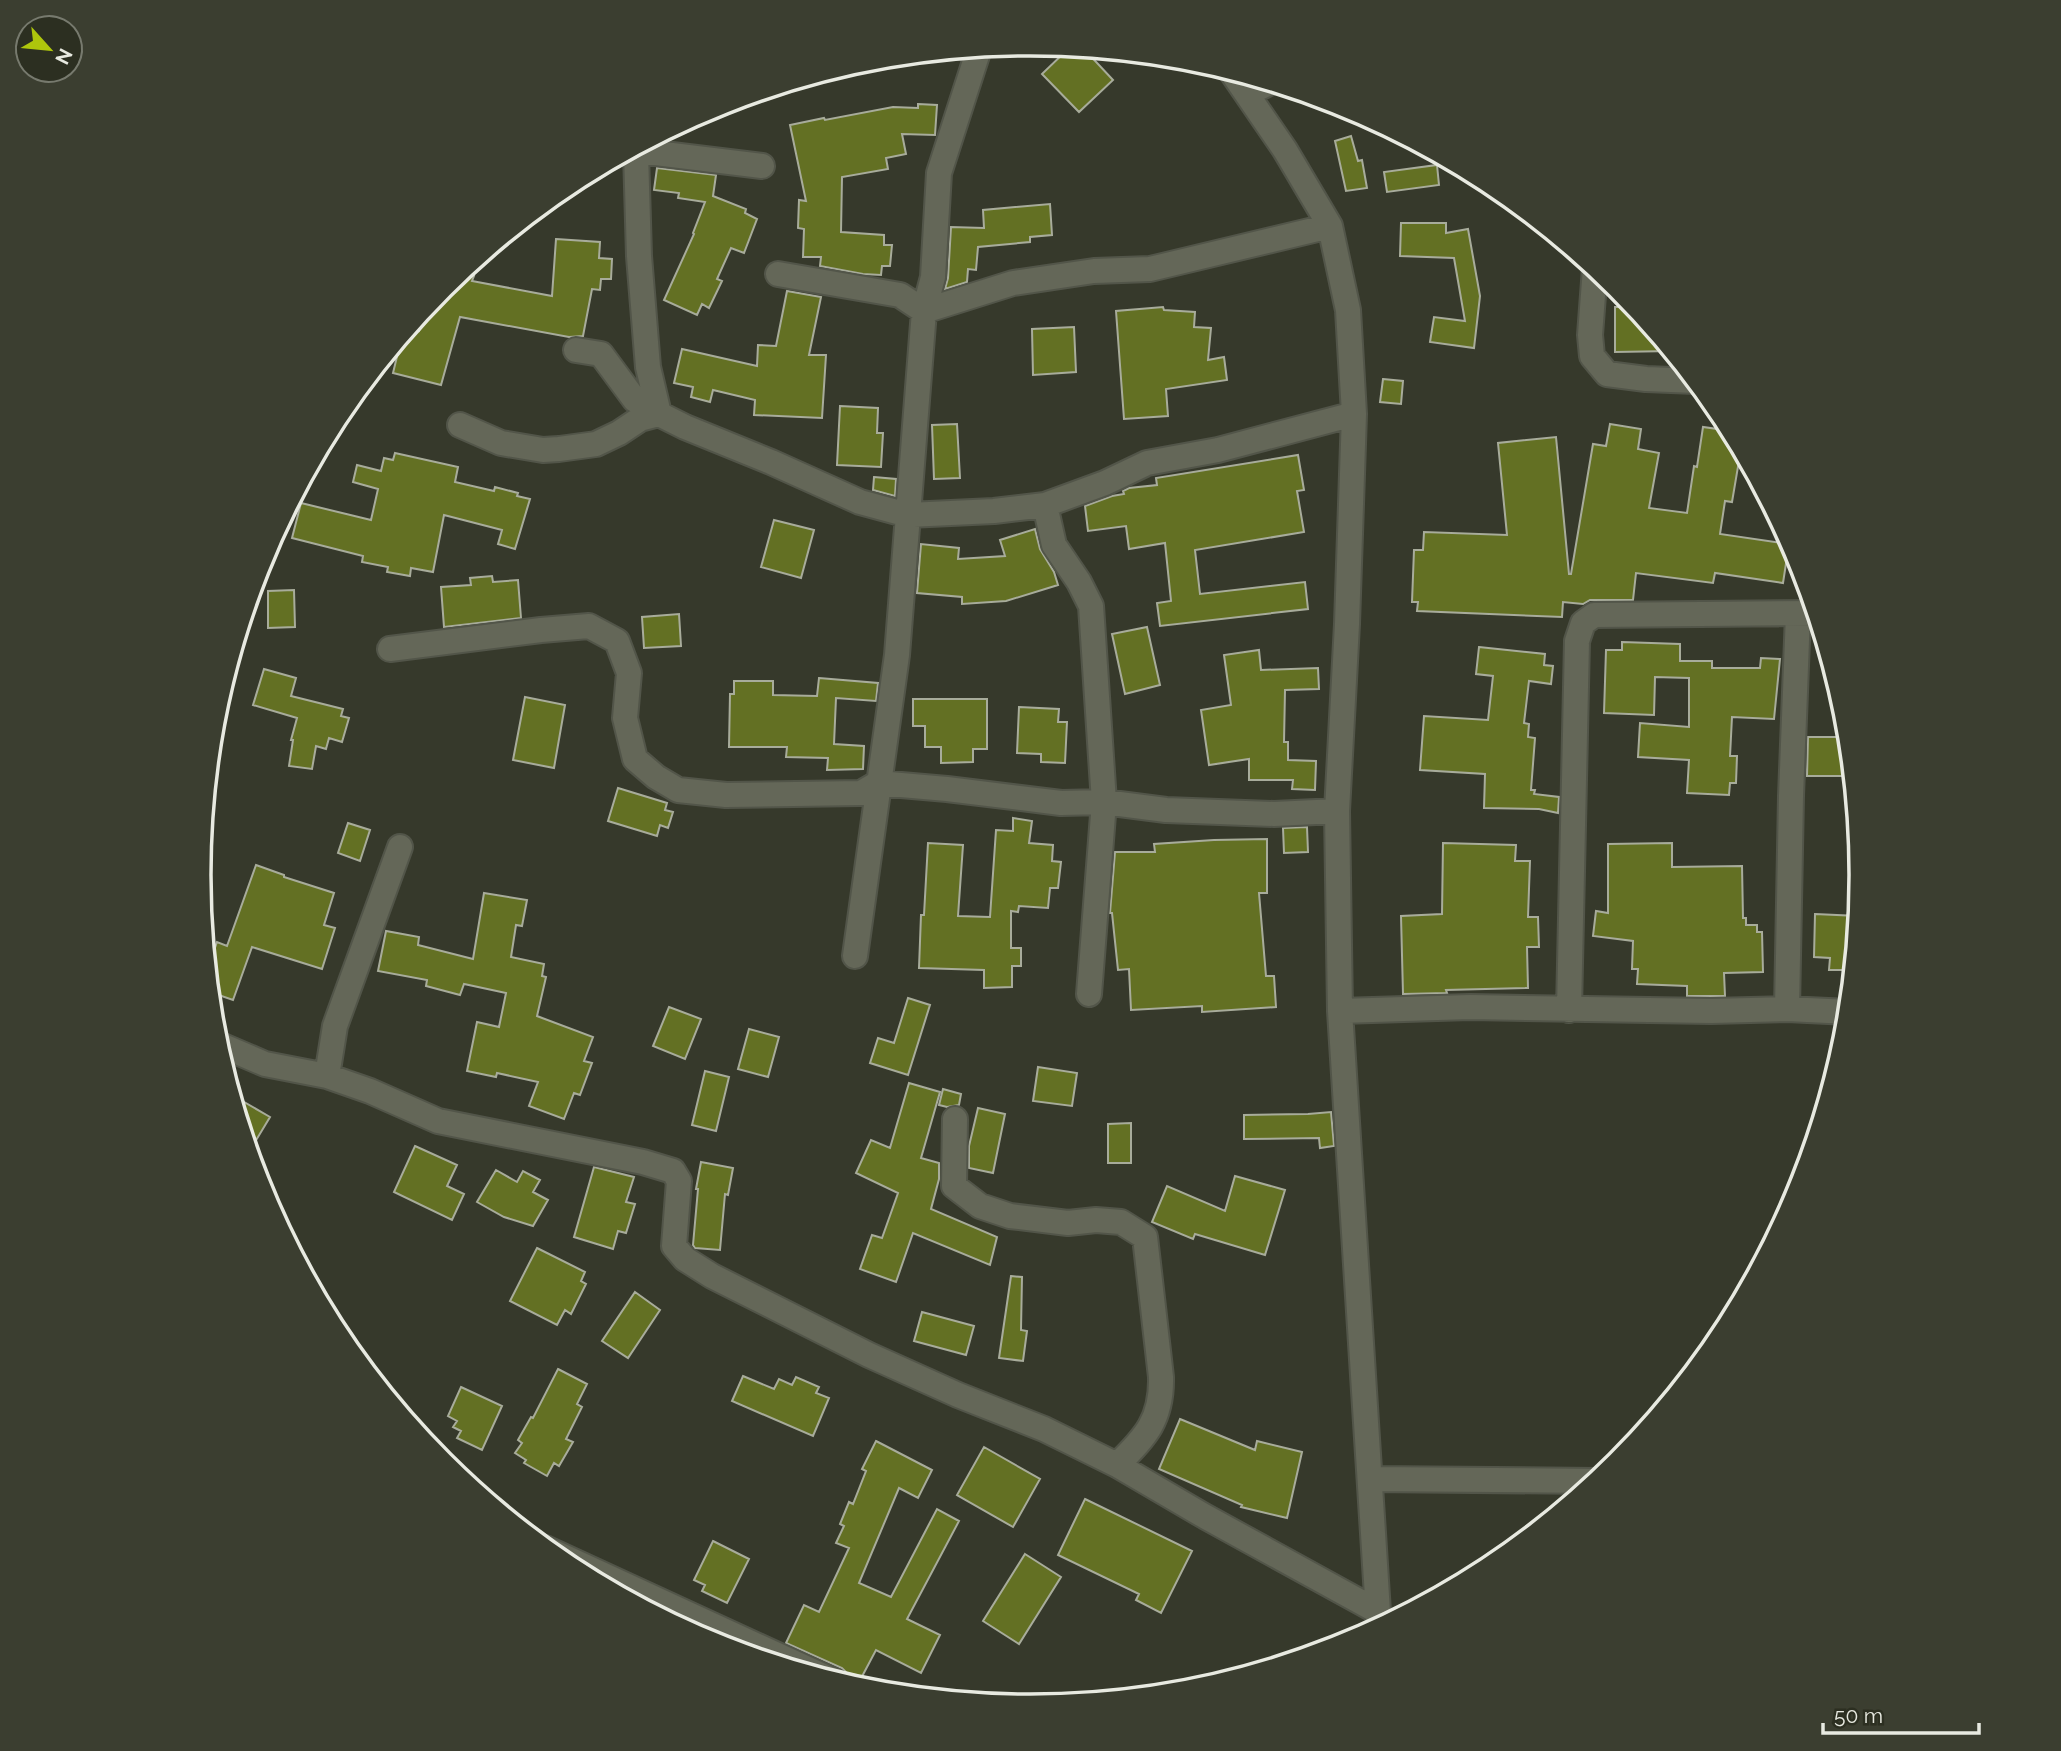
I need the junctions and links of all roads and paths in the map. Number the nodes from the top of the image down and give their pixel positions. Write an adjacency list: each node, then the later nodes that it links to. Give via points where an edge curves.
1 (976, 58): 9 (street, via 939,173 933,277)
2 (1258, 89): 6 (street, via 1285,150)
3 (646, 152): 5 (street)
4 (634, 159): 12 (street, via 648,367)
5 (762, 166)
6 (1330, 226): 9 (street, via 1150,269 1094,271 1013,283); 13 (street, via 1348,310)
7 (778, 274): 9 (street, via 900,295)
8 (1594, 281): 11 (street, via 1591,356 1607,374)
9 (924, 311): 16 (street)
10 (576, 350): 12 (street, via 601,354 635,400)
11 (1684, 381)
12 (659, 414): 14 (street, via 640,419 596,444 551,449 501,443); 16 (street, via 860,502)
13 (1354, 414): 15 (street, via 1219,450 1147,463); 21 (street)
14 (460, 425)
15 (1045, 505): 16 (street); 20 (street, via 1054,545 1091,606)
16 (908, 516): 19 (street, via 897,655)
17 (1807, 614): 25 (street, via 1791,796); 26 (street, via 1594,615 1583,623 1577,641)
18 (390, 649): 19 (street, via 590,626 617,641 629,673 625,718 635,759 678,790 726,795 861,793)
19 (878, 783): 20 (street, via 1061,803); 23 (street)
20 (1104, 802): 21 (street, via 1166,810); 24 (street)
21 (1337, 811): 27 (street)
22 (400, 847): 30 (street, via 335,1026)
23 (855, 956)
24 (1089, 994)
25 (1787, 1009): 26 (street); 28 (street)
26 (1569, 1010): 27 (street)
27 (1340, 1011): 33 (street)
28 (1838, 1011)
29 (230, 1049): 30 (street, via 265,1064)
30 (327, 1076): 32 (street, via 438,1122 674,1171 679,1181 674,1246 685,1259 869,1355)
31 (955, 1119): 32 (street, via 954,1186 980,1206 1022,1218 1121,1222 1145,1237 1161,1398 1141,1442)
32 (1117, 1465): 37 (street)
33 (1370, 1479): 34 (street); 36 (street)
34 (1582, 1482)
35 (607, 1577): 38 (street)
36 (1378, 1617)
37 (1376, 1618)
38 (778, 1655)

